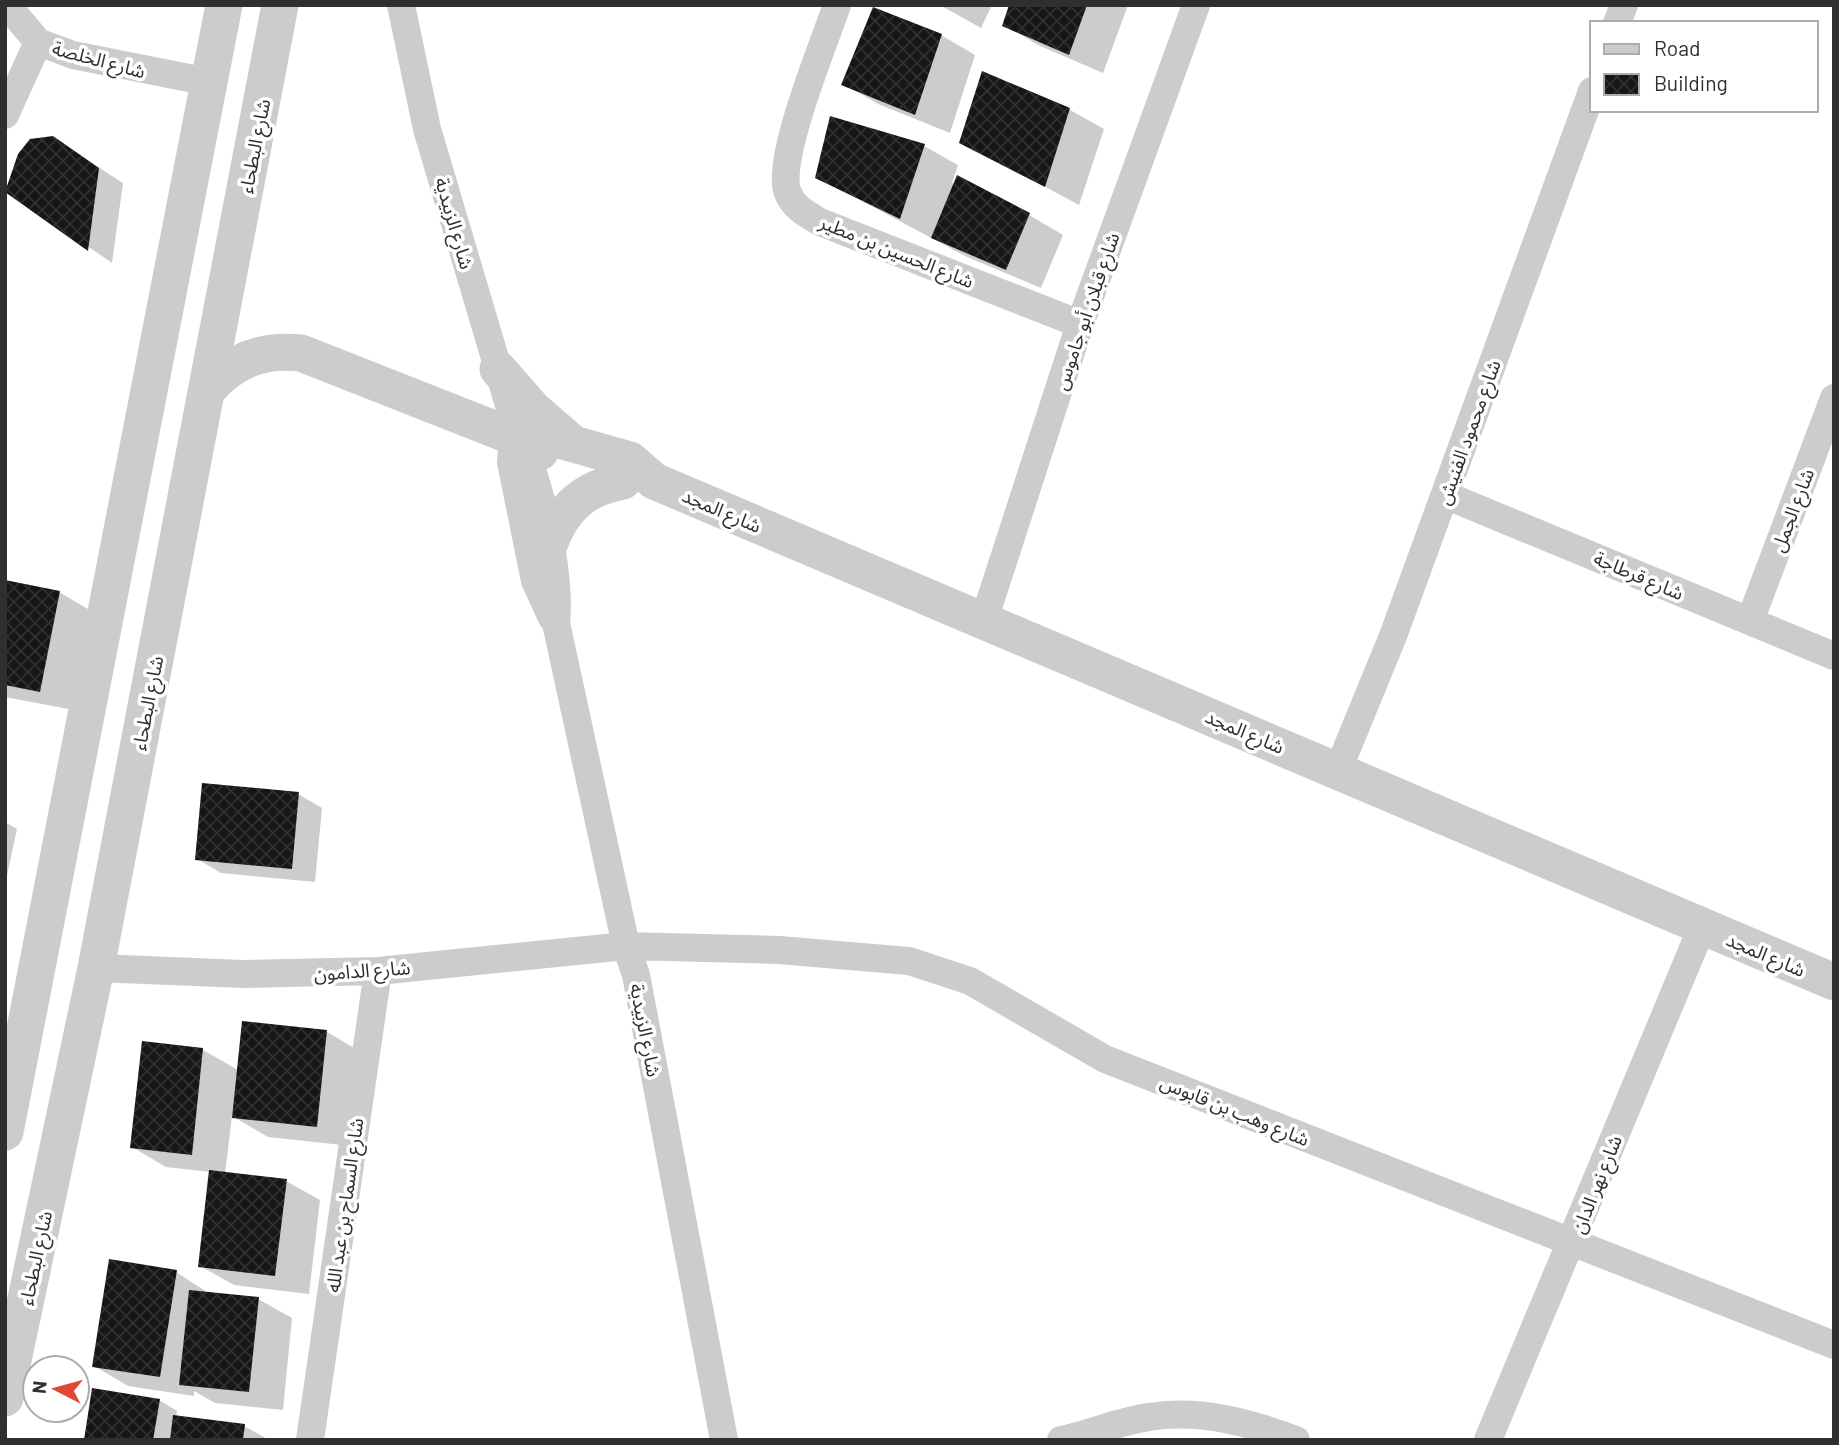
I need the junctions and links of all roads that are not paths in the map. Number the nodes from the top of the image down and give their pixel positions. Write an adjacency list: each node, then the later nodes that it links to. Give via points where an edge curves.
1 (7, 5): 7 (street, شارع الخلصة)
2 (224, 5): 8 (street)
3 (280, 5): 13 (street, شارع البطحاء)
4 (401, 5): 12 (street, شارع الزبيدية, via 427,129)
5 (837, 5): 11 (street, شارع الحسين بن مطير, via 789,146 784,172 787,192 797,208 820,222)
6 (1195, 5): 11 (street, شارع قبلان أبو جاموس)
7 (38, 42): 8 (street, شارع الخلصة, via 100,62); 10 (street)
8 (209, 82): 27 (street)
9 (1590, 96): 18 (street, شارع محمود الفنيش)
10 (5, 115)
11 (1080, 324): 20 (street, شارع قبلان أبو جاموس)
12 (498, 369): 15 (street, شارع الزبيدية); 16 (street)
13 (207, 390): 15 (street, شارع المجد, via 238,361 279,351 301,353); 28 (street, شارع البطحاء)
14 (1834, 398): 21 (street, شارع الجمل)
15 (519, 439): 16 (street, شارع المجد, via 531,433); 17 (street, شارع المجد, via 536,450); 19 (street, شارع الزبيدية, via 532,469); 22 (street, شارع الزبيدية, via 511,462 535,581 546,611)
16 (573, 444): 17 (street, شارع المجد, via 630,460)
17 (639, 481): 19 (street, via 602,485 583,494 556,525); 20 (street, شارع المجد)
18 (1445, 495): 21 (street, شارع قرطاجة); 24 (street, شارع محمود الفنيش)
19 (549, 545): 22 (street, شارع الزبيدية, via 557,593)
20 (984, 621): 24 (street, شارع المجد)
21 (1750, 621): 23 (street, شارع قرطاجة)
22 (556, 623): 26 (street, شارع الزبيدية)
23 (1834, 656)
24 (1338, 770): 25 (street, شارع المجد)
25 (1702, 927): 30 (street, شارع المجد); 32 (street, شارع نهر الدان)
26 (626, 946): 29 (street, شارع الدامون); 32 (street, شارع وهب بن قابوس, via 779,950 909,961 970,981 1105,1059); 37 (street, شارع الزبيدية, via 636,975)
27 (40, 958): 28 (street); 31 (street)
28 (96, 968): 29 (street, شارع الدامون, via 270,974); 34 (street, شارع البطحاء)
29 (378, 971): 36 (street, شارع السماح بن عبد الله)
30 (1834, 982)
31 (5, 1132)
32 (1572, 1243): 33 (street, شارع وهب بن قابوس); 39 (street, شارع نهر الدان)
33 (1834, 1345)
34 (5, 1398)
35 (1070, 1439): 38 (street, via 1148,1417 1181,1414 1223,1417)
36 (310, 1440)
37 (724, 1440)
38 (1296, 1440)
39 (1488, 1440)

